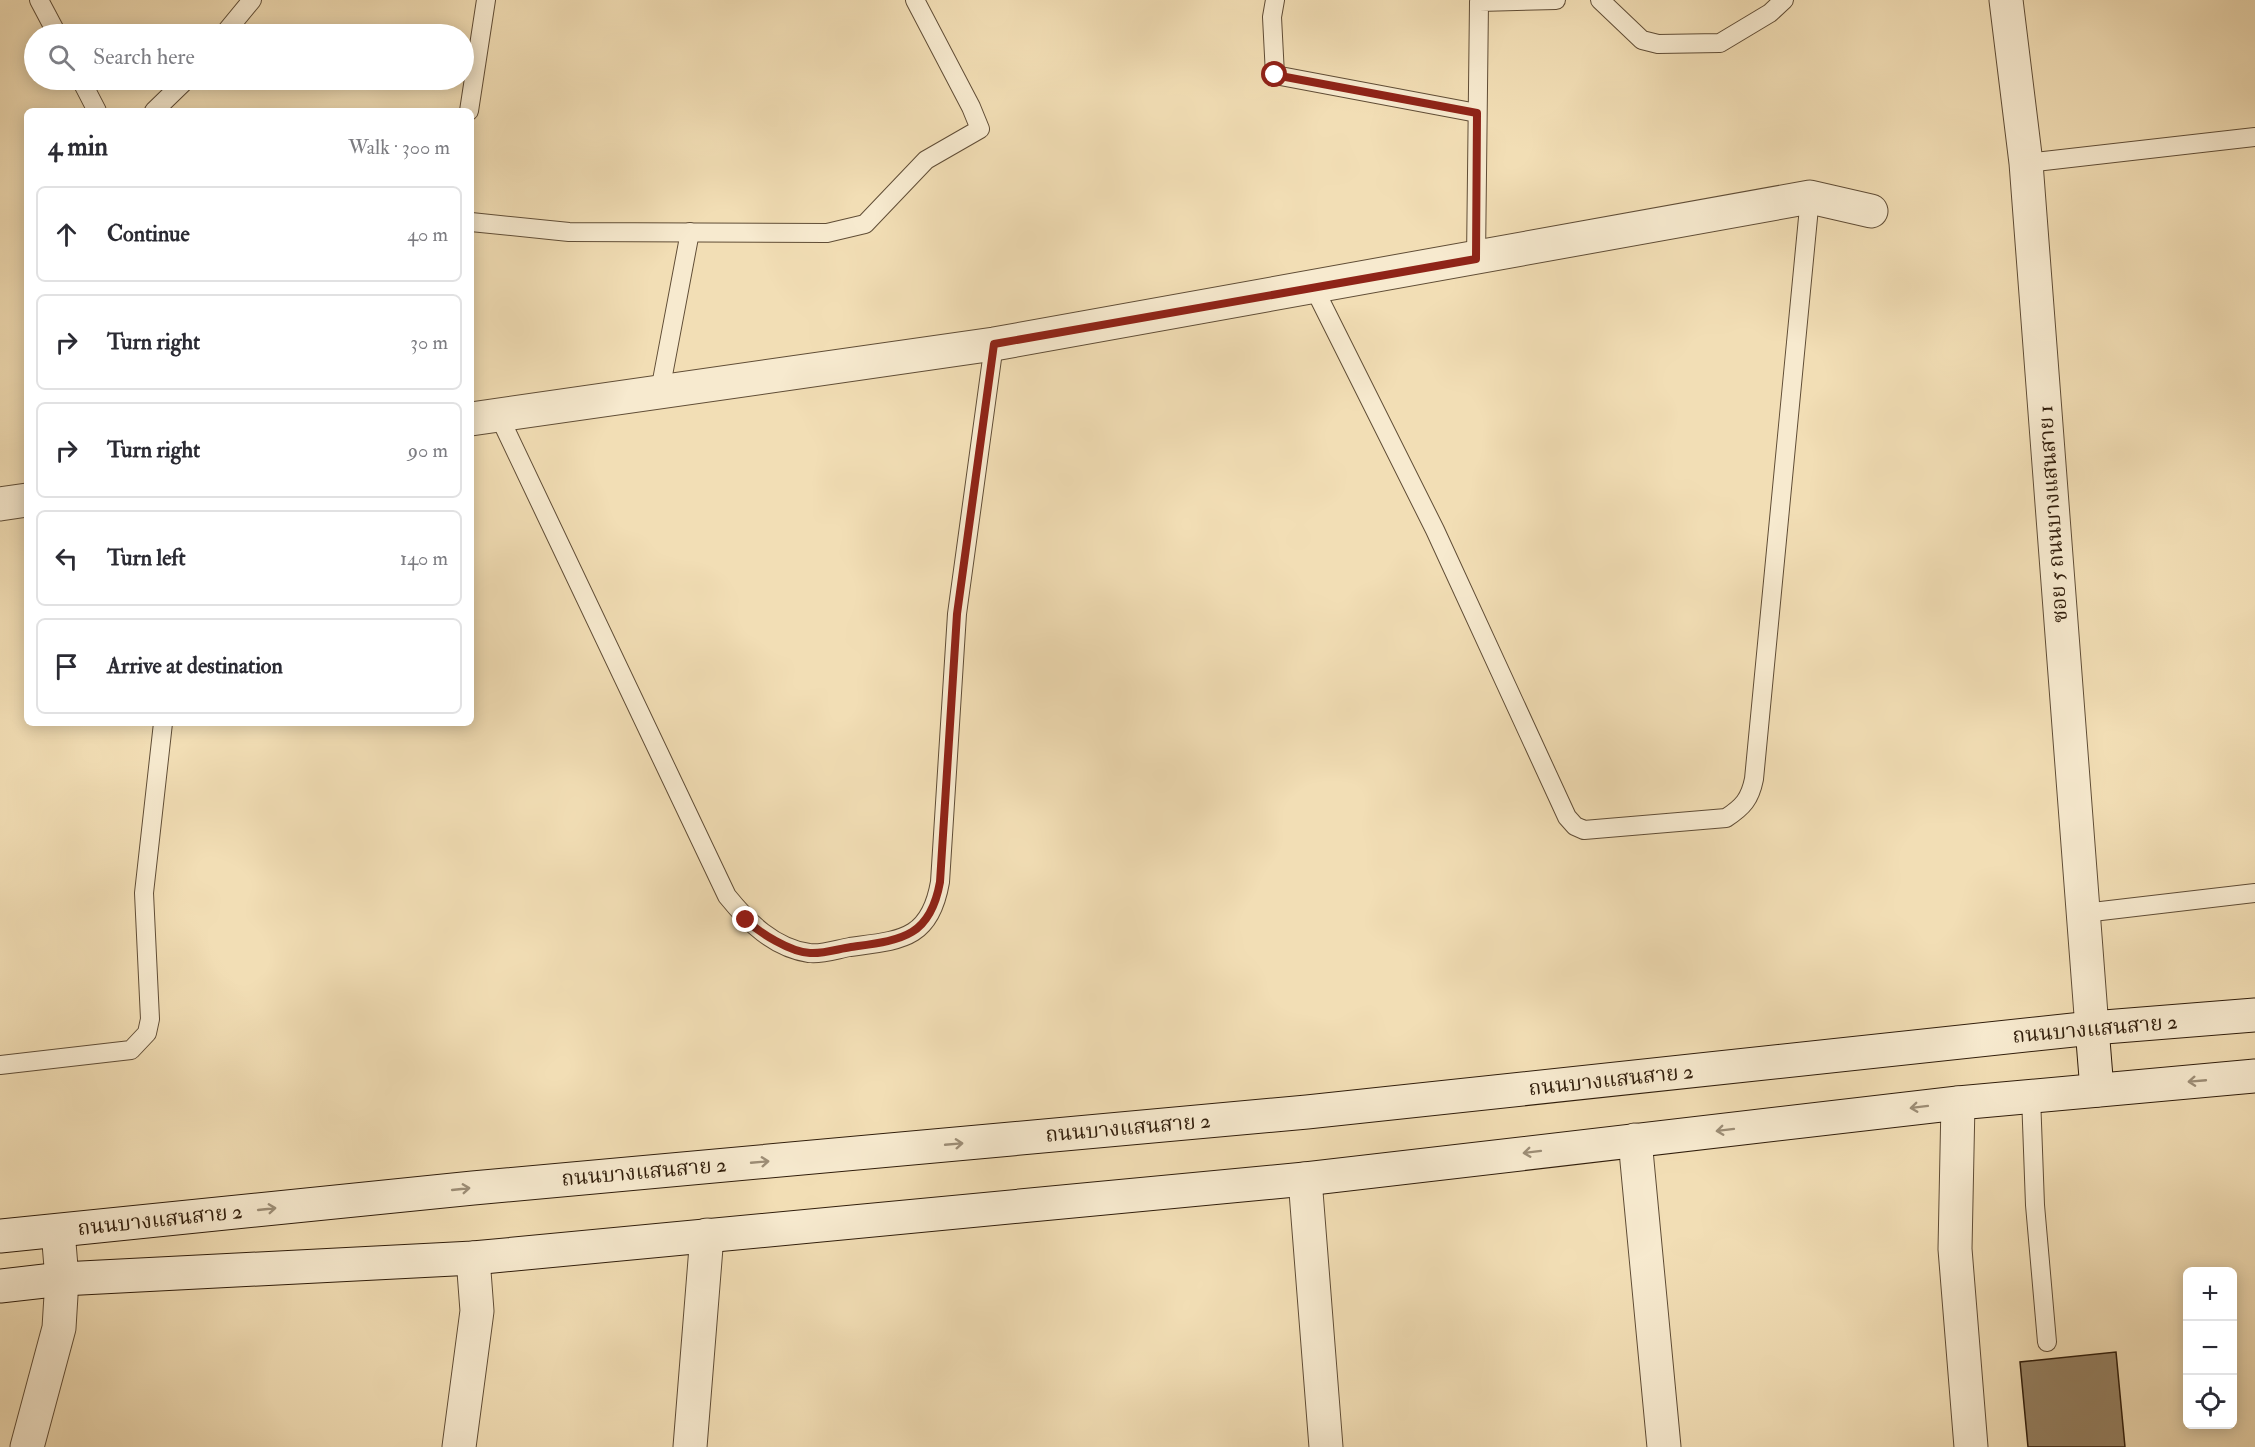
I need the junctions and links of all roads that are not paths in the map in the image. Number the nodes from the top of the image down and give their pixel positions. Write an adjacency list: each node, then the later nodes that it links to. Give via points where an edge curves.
1 (39, 0): 10 (lane)
2 (252, 0): 11 (lane)
3 (486, 0): 12 (lane)
4 (915, 0): 25 (lane, via 980,129 926,160 865,224 827,233)
5 (1275, 0): 19 (lane, via 1275,75)
6 (1556, 0): 19 (lane, via 1479,2)
7 (1600, 0): 8 (lane, via 1642,40 1658,44 1720,44)
8 (1784, 0)
9 (2006, 0): 21 (main road, ซอย 5 ถนนบางแสนสาย 1)
10 (52, 24)
11 (232, 24)
12 (474, 78)
13 (86, 90): 16 (lane)
14 (176, 90): 17 (lane)
15 (472, 90): 18 (lane)
16 (95, 108)
17 (157, 108)
18 (469, 108)
19 (1477, 113): 26 (lane)
20 (2255, 137): 21 (lane)
21 (2026, 163): 35 (main road, ซอย 5 ถนนบางแสนสาย 1)
22 (1810, 197): 23 (main road); 26 (main road); 27 (lane, via 1754,779 1743,807 1726,818 1584,830 1567,817 1436,530)
23 (1871, 211)
24 (474, 222): 25 (lane, via 569,232)
25 (690, 232): 29 (lane)
26 (1476, 259): 27 (main road)
27 (1314, 288): 28 (main road)
28 (994, 344): 29 (main road); 30 (lane, via 957,614 940,882 935,904 918,929 896,941 820,952 810,953 767,936 746,920 727,896)
29 (660, 391): 30 (main road)
30 (485, 416)
31 (24, 500): 32 (main road)
32 (0, 504)
33 (163, 726): 38 (lane, via 144,893 150,1019 147,1033 131,1050)
34 (2255, 893): 35 (lane)
35 (2084, 913): 37 (main road, ซอย 5 ถนนบางแสนสาย 1)
36 (2255, 1015): 37 (main road, ถนนบางแสนสาย 2)
37 (2092, 1028): 40 (main road, ซอย 5 ถนนบางแสนสาย 1); 45 (main road, ถนนบางแสนสาย 2, one-way to 37, via 473,1188 1296,1113)
38 (0, 1065)
39 (2255, 1076): 40 (main road, one-way to 40)
40 (2097, 1090): 41 (main road)
41 (2031, 1096): 42 (main road); 51 (lane, via 2035,1204)
42 (1958, 1103): 43 (main road, one-way to 43); 57 (main road, via 1954,1249)
43 (1635, 1140): 44 (main road, one-way to 44); 56 (main road)
44 (1305, 1179): 46 (main road); 55 (main road)
45 (58, 1231): 47 (main road, ถนนบางแสนสาย 2); 49 (main road)
46 (707, 1235): 48 (main road); 54 (main road)
47 (0, 1236)
48 (473, 1258): 49 (main road); 53 (main road, via 477,1311)
49 (62, 1279): 50 (main road); 52 (main road, via 59,1328)
50 (0, 1286)
51 (2048, 1342)
52 (27, 1447)
53 (459, 1447)
54 (690, 1447)
55 (1326, 1447)
56 (1664, 1447)
57 (1971, 1447)

